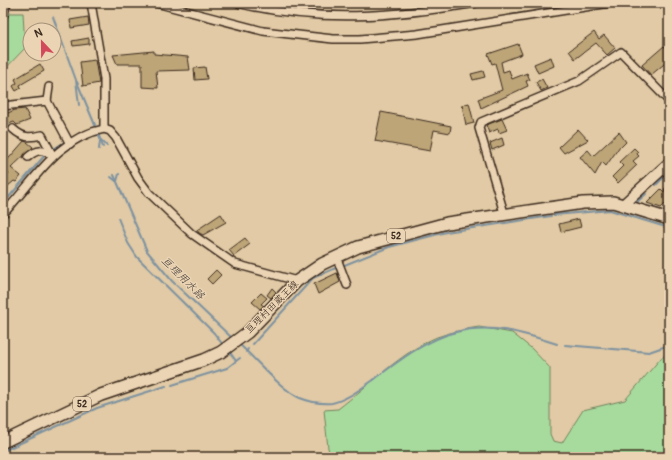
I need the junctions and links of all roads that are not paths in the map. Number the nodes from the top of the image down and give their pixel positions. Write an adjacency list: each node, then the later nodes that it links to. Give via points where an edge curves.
1 (7, 3): 7 (street)
2 (91, 3): 13 (street, via 104,79)
3 (156, 3): 6 (street, via 263,31 333,39 425,33)
4 (237, 3): 5 (street, via 286,13 339,17 391,15)
5 (476, 3)
6 (610, 3)
7 (3, 16)
8 (49, 87): 9 (street)
9 (47, 101): 11 (street); 14 (street)
10 (669, 101): 20 (street, via 621,52 579,81 481,122 479,128)
11 (3, 106)
12 (13, 129): 15 (street, via 28,138 42,135)
13 (104, 129): 14 (street, via 95,130); 23 (street, via 116,138 149,193 192,234 235,264)
14 (70, 144): 15 (street)
15 (53, 156): 16 (street, via 39,150); 19 (street)
16 (28, 157)
17 (669, 163): 18 (street)
18 (624, 204): 20 (main road, 亘理村田蔵王線 / 52, via 603,201); 21 (main road, 亘理村田蔵王線 / 52)
19 (3, 214)
20 (504, 214): 22 (main road, 亘理村田蔵王線 / 52, via 434,226 358,247)
21 (669, 219)
22 (336, 256): 23 (main road, 亘理村田蔵王線 / 52); 24 (street)
23 (297, 282): 25 (main road, 亘理村田蔵王線 / 52, via 242,338 221,352 101,395)
24 (347, 285)
25 (3, 442)

